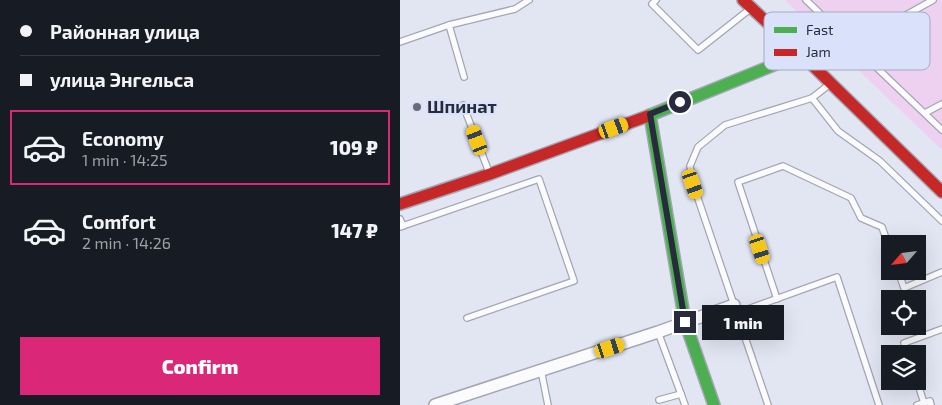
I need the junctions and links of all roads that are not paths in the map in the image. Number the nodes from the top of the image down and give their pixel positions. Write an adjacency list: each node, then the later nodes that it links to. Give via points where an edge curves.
1 (529, 0): 9 (lane, via 515,9)
2 (656, 0): 5 (lane, via 652,4 698,50)
3 (806, 0): 6 (lane)
4 (933, 0): 7 (lane)
5 (747, 4): 8 (main road)
6 (818, 12)
7 (911, 12)
8 (764, 20)
9 (449, 25): 10 (lane); 14 (lane)
10 (400, 42)
11 (764, 69): 20 (main road)
12 (816, 70): 15 (main road)
13 (879, 70): 19 (lane)
14 (464, 77)
15 (830, 84): 16 (lane); 23 (main road)
16 (812, 98): 26 (lane, via 838,131 880,161); 34 (lane, via 725,126 698,147 690,166 693,184)
17 (942, 104): 19 (lane)
18 (463, 105): 22 (lane)
19 (925, 113): 21 (lane)
20 (650, 114): 22 (main road); 36 (main road)
21 (942, 130)
22 (490, 174): 24 (main road)
23 (942, 192)
24 (400, 204)
25 (400, 219): 27 (lane)
26 (942, 221)
27 (401, 226): 35 (lane, via 539,179 574,281)
28 (885, 235): 33 (lane, via 882,227 861,218 851,198 782,166 738,182)
29 (942, 272): 30 (lane)
30 (926, 279)
31 (901, 280): 32 (lane, via 904,288)
32 (923, 280)
33 (776, 299): 34 (lane); 50 (lane, via 837,277)
34 (735, 309): 36 (street); 49 (lane)
35 (467, 318)
36 (685, 322): 38 (street); 48 (main road)
37 (942, 329): 39 (lane)
38 (658, 332): 40 (street); 42 (lane)
39 (905, 345)
40 (541, 370): 45 (street); 46 (lane)
41 (920, 390): 44 (lane)
42 (681, 394): 43 (lane); 47 (lane)
43 (659, 400)
44 (924, 403): 51 (lane); 52 (lane, via 930,401)
45 (435, 405)
46 (548, 405)
47 (684, 405)
48 (714, 405)
49 (768, 405)
50 (879, 405)
51 (917, 405)
52 (931, 405)

